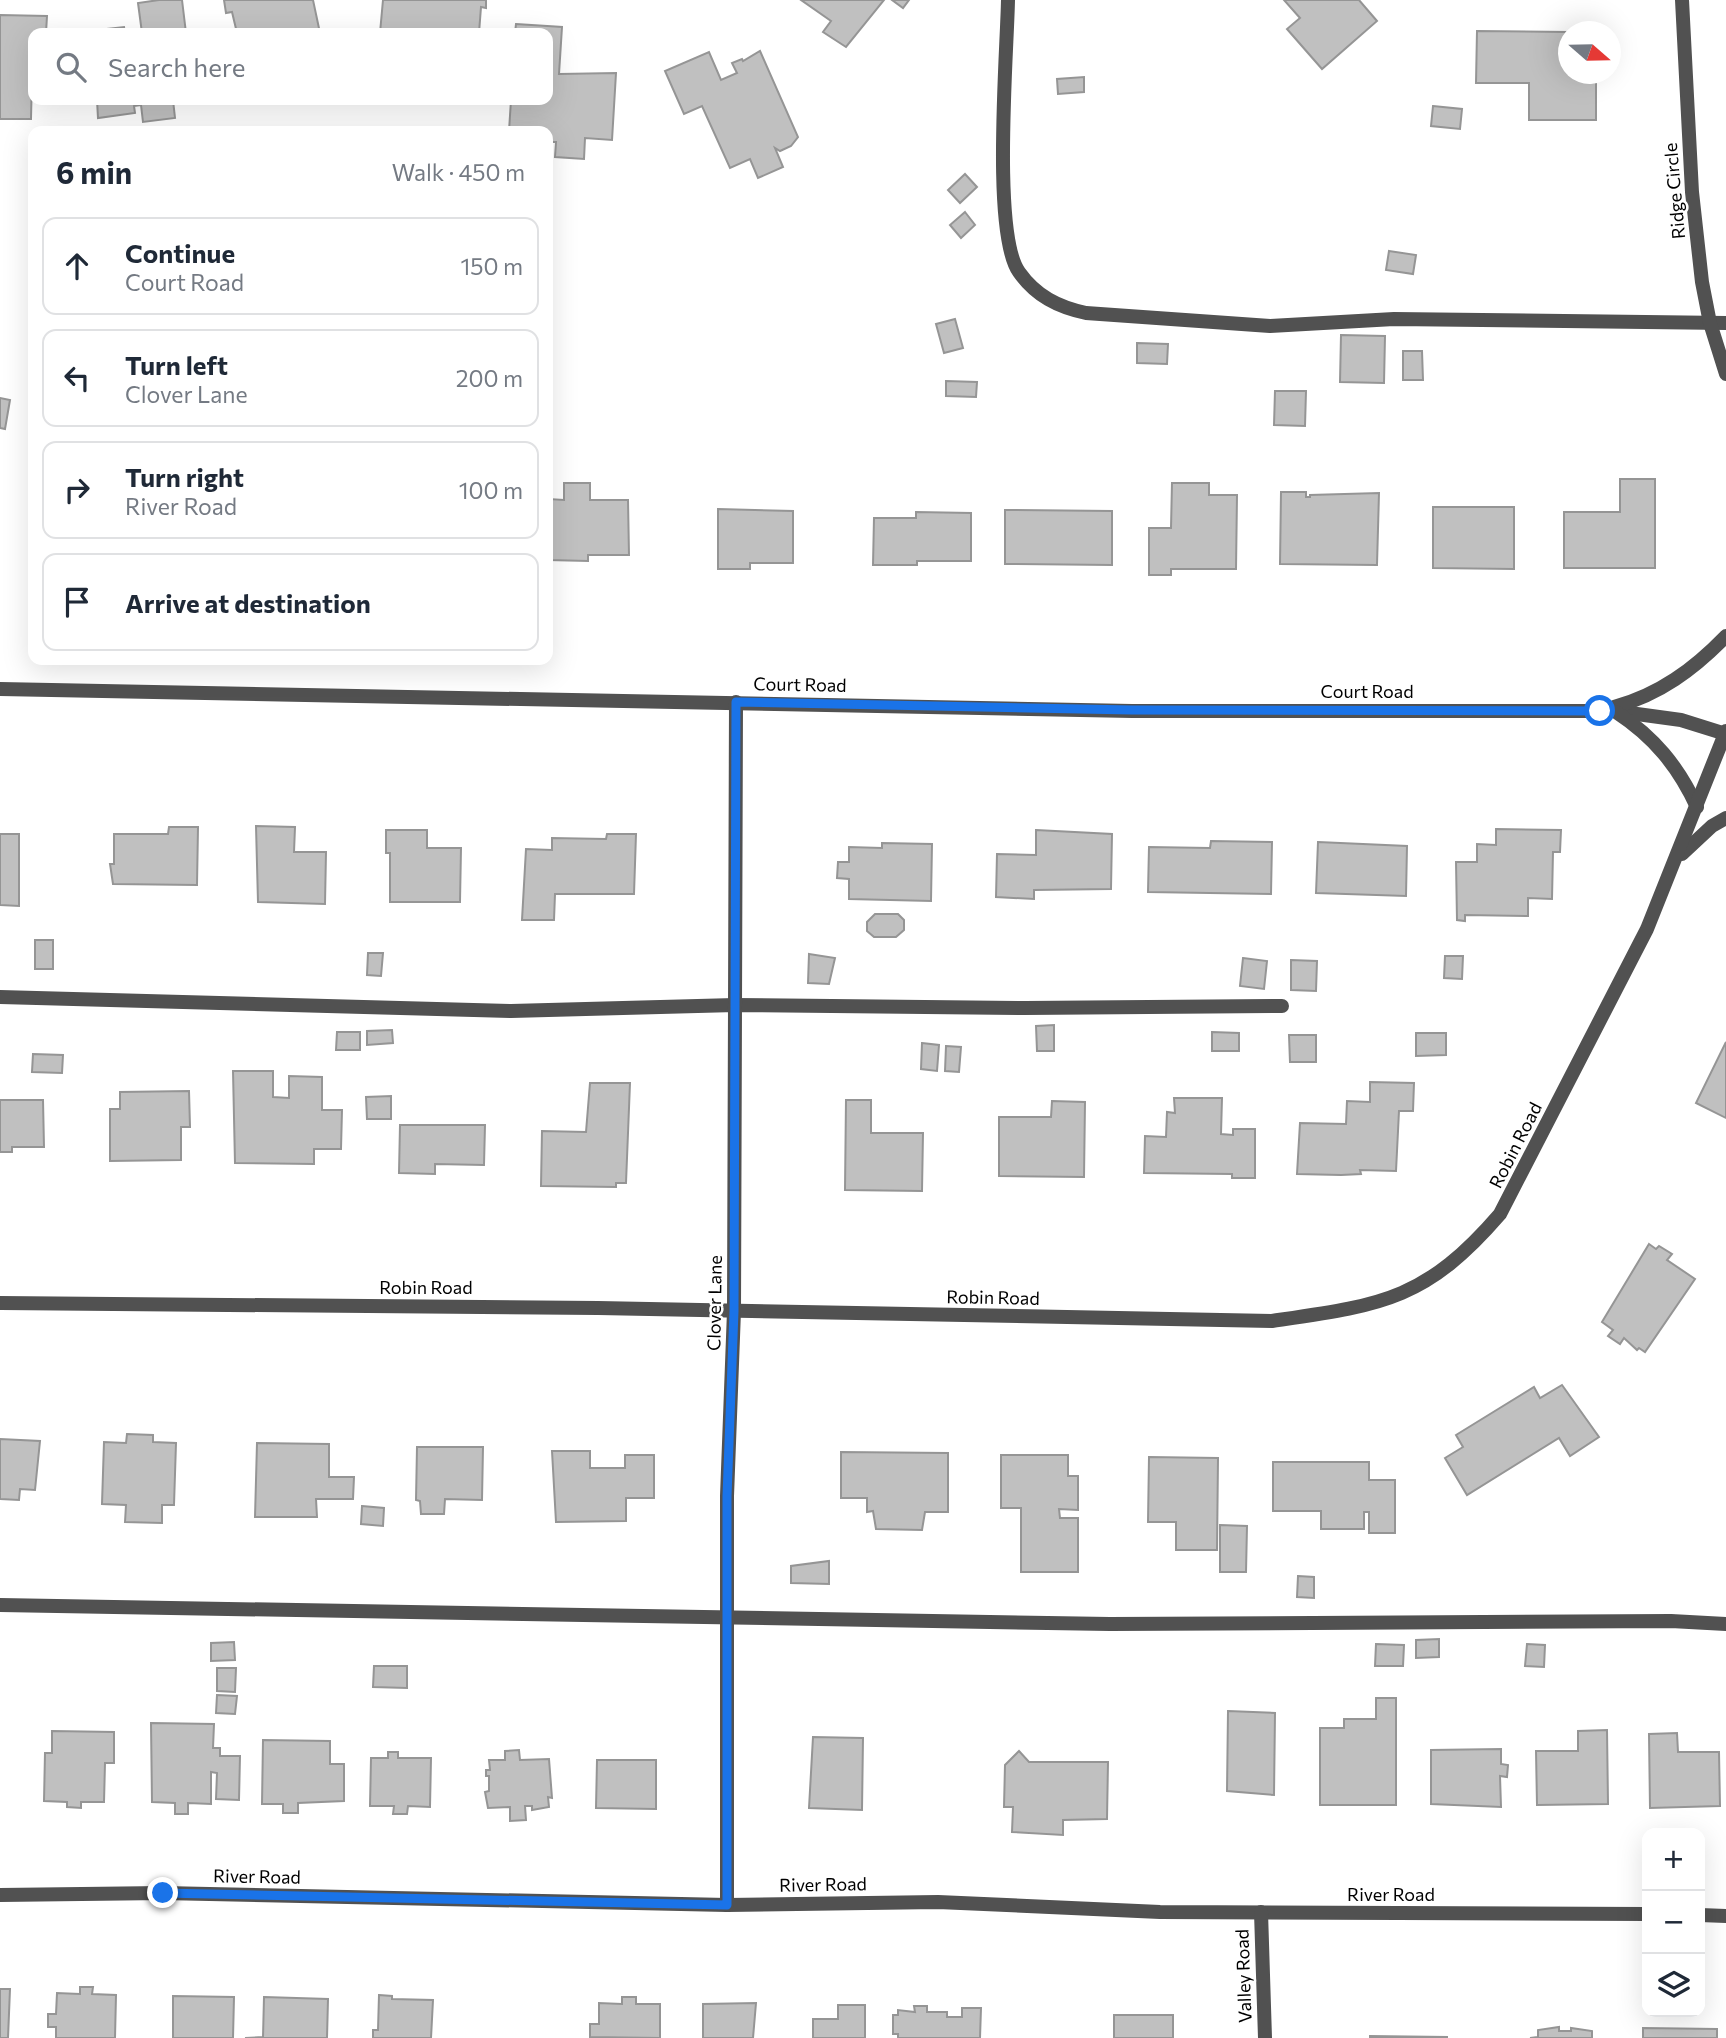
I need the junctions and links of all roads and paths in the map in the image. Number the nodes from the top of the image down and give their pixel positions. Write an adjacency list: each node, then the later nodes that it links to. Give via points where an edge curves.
1 (1008, 0): 3 (street, via 1003,180 1006,243 1024,278 1037,293 1062,308 1270,326 1394,319)
2 (1682, 0): 3 (street, Ridge Circle, via 1692,192)
3 (1710, 323): 4 (street); 5 (street, Ridge Circle)
4 (1726, 323)
5 (1726, 374)
6 (1726, 636): 9 (street, Court Road, via 1681,677)
7 (0, 689): 8 (street, Court Road)
8 (736, 702): 9 (street, Court Road, via 1132,710); 15 (street, Clover Lane)
9 (1607, 711): 10 (street, Court Road, via 1681,720); 11 (street, via 1637,726 1673,763)
10 (1726, 733): 11 (street, Robin Road)
11 (1697, 807): 13 (street, Robin Road)
12 (1726, 818): 13 (street, via 1692,843)
13 (1675, 863): 18 (street, Robin Road, via 1647,929 1500,1214 1469,1250 1409,1291 1364,1307 1272,1321)
14 (0, 997): 15 (street, via 511,1012)
15 (735, 1005): 16 (street); 18 (street, Clover Lane)
16 (1282, 1006)
17 (0, 1303): 18 (street, Robin Road)
18 (734, 1311): 20 (street, Clover Lane)
19 (0, 1605): 20 (street)
20 (727, 1619): 21 (street); 23 (street, Clover Lane)
21 (1726, 1624)
22 (0, 1895): 23 (street, River Road, via 163,1893)
23 (727, 1905): 24 (street, River Road, via 938,1902)
24 (1261, 1912): 25 (street, River Road); 28 (street, Valley Road)
25 (1642, 1914)
26 (1705, 1915): 27 (street)
27 (1726, 1916)
28 (1265, 2038)

